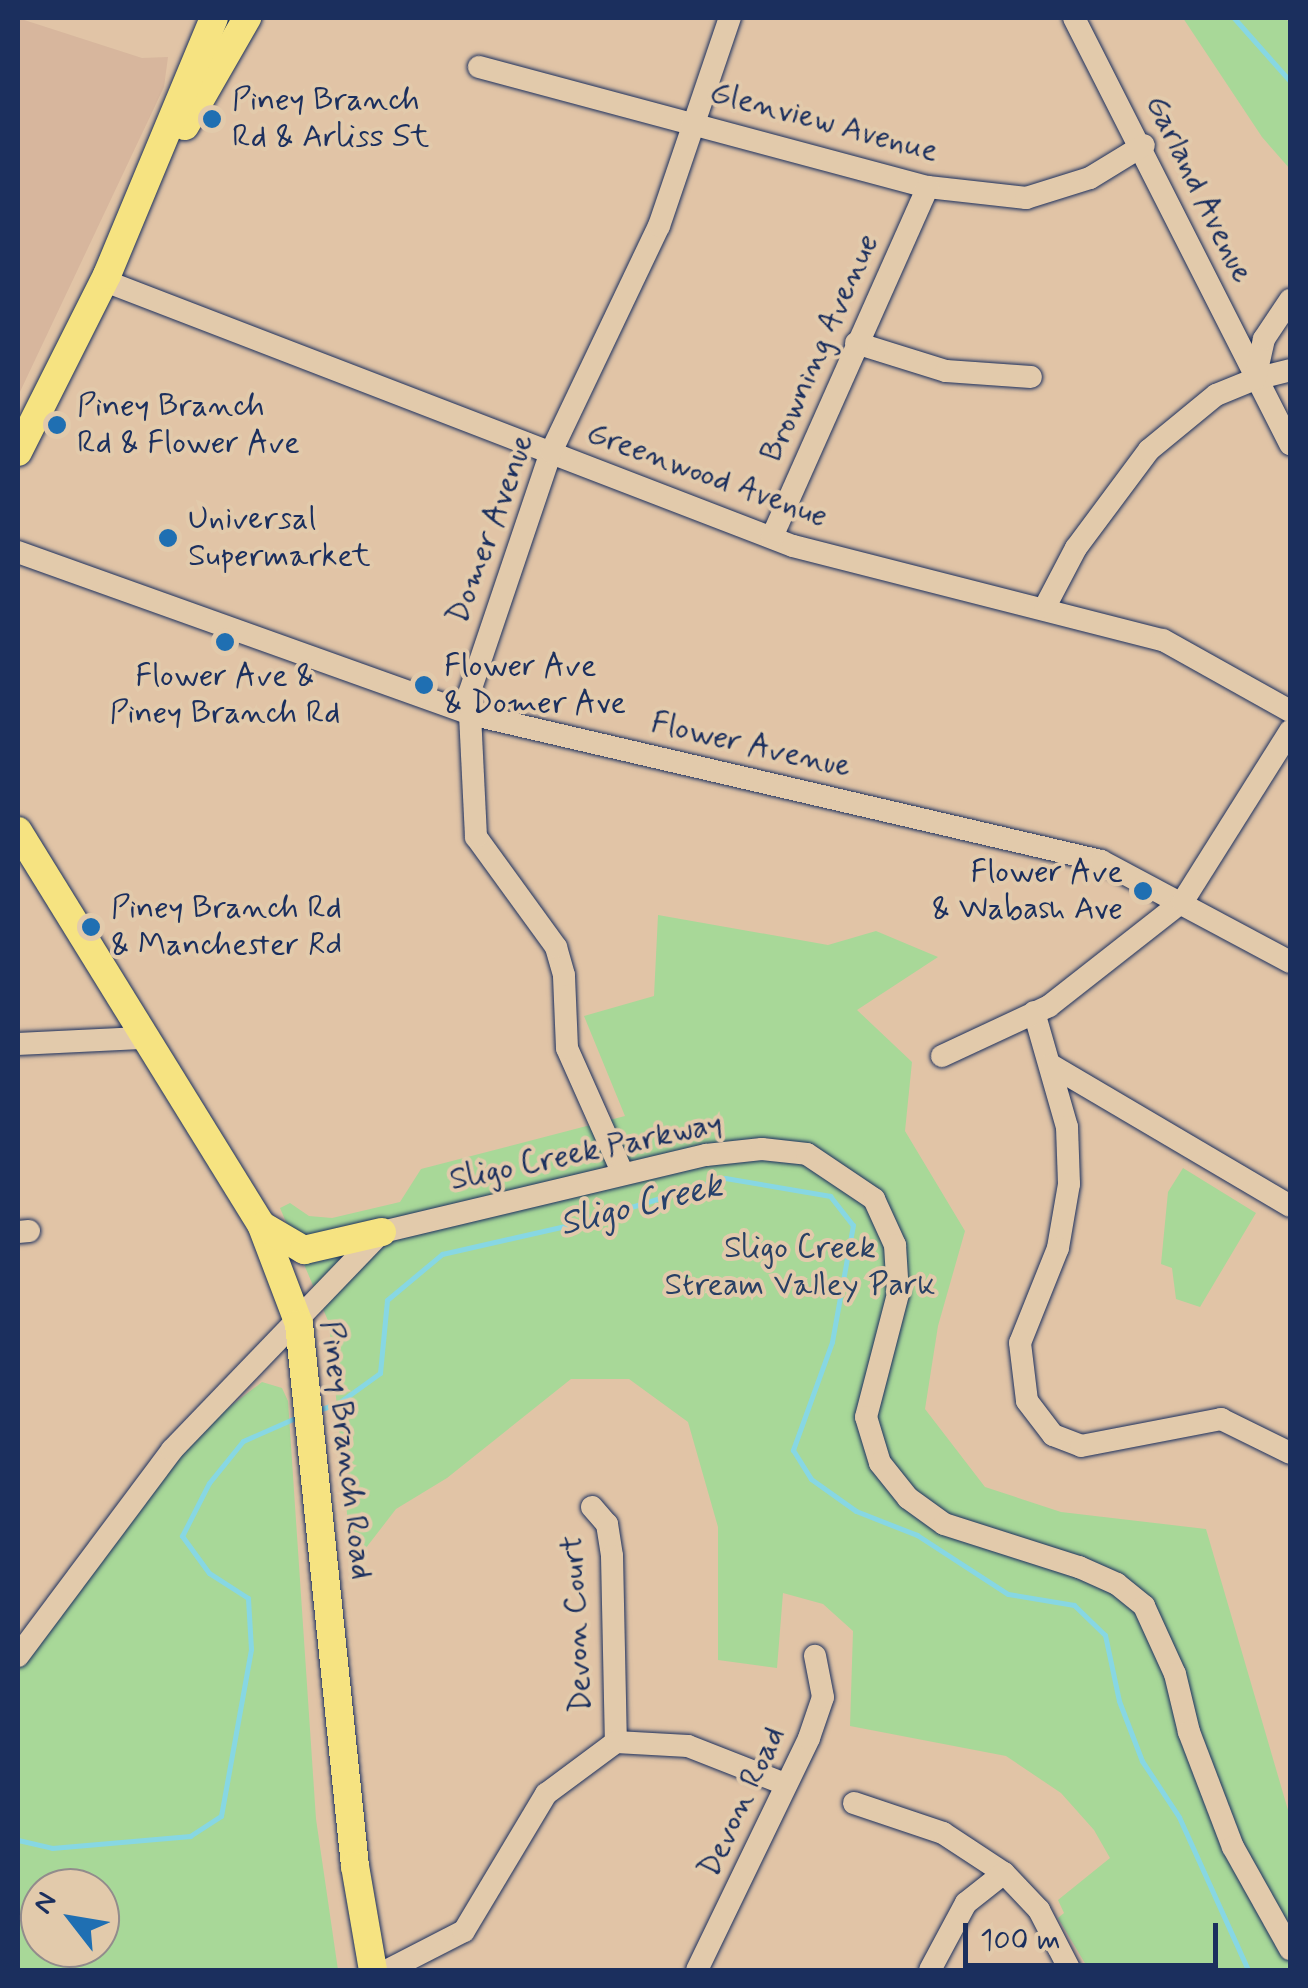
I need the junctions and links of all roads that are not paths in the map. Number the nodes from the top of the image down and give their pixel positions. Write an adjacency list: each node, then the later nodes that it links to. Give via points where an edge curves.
1 (730, 18): 6 (street, Domer Avenue)
2 (1074, 18): 7 (street, Garland Avenue)
3 (213, 20): 4 (street); 9 (main road)
4 (243, 24): 9 (main road)
5 (480, 67): 6 (street, Glenview Avenue)
6 (694, 121): 8 (street, Glenview Avenue); 18 (street, Domer Avenue, via 658,226)
7 (1144, 145): 8 (street, Glenview Avenue, via 1052,194 1026,198); 15 (street, Garland Avenue)
8 (928, 187): 12 (street, Browning Avenue)
9 (130, 224): 10 (main road)
10 (105, 280): 17 (main road); 18 (street, Greenwood Avenue)
11 (1290, 300): 15 (street, via 1264,339)
12 (856, 343): 14 (street, via 946,371); 19 (street, Browning Avenue)
13 (1290, 370): 15 (street)
14 (1031, 378)
15 (1255, 379): 16 (street, Garland Avenue); 21 (street, via 1216,396 1149,450 1076,548)
16 (1290, 444)
17 (18, 452)
18 (551, 452): 19 (street, Greenwood Avenue); 23 (street, Domer Avenue, via 478,662)
19 (772, 537): 21 (street, Greenwood Avenue, via 895,574)
20 (18, 552): 23 (street, Flower Avenue)
21 (1045, 606): 22 (street, Greenwood Avenue, via 1162,640)
22 (1290, 711)
23 (470, 714): 26 (street, Flower Avenue, via 1040,843 1100,861); 33 (street, Domer Avenue, via 476,837 556,946 567,1048)
24 (1290, 731): 26 (street)
25 (18, 831): 29 (main road, Piney Branch Road)
26 (1183, 901): 27 (street, Flower Avenue); 28 (street)
27 (1290, 962)
28 (1034, 1012): 31 (street); 32 (street)
29 (140, 1038): 30 (street); 35 (main road, Piney Branch Road)
30 (18, 1044)
31 (942, 1056)
32 (1052, 1066): 34 (street); 38 (street, via 1068,1126 1068,1207 1020,1344 1026,1401 1053,1435 1081,1446 1221,1419)
33 (623, 1174): 36 (street, Sligo Creek Parkway); 46 (street, Sligo Creek Parkway, via 762,1149 806,1154 843,1172 874,1199 899,1271 868,1395 866,1417 880,1463 908,1498 944,1524 1079,1567 1144,1606 1160,1631 1233,1847)
34 (1290, 1206)
35 (261, 1224): 36 (main road, via 304,1250); 37 (main road, Piney Branch Road)
36 (382, 1232): 37 (street)
37 (299, 1324): 40 (street, via 172,1450); 47 (main road, Piney Branch Road, via 355,1866)
38 (1290, 1453)
39 (592, 1508): 42 (street, Devon Court, via 607,1524 612,1556)
40 (18, 1656)
41 (815, 1656): 43 (street, Devon Road, via 823,1697)
42 (616, 1742): 43 (street, via 688,1746); 48 (street, via 546,1794 464,1932)
43 (785, 1784): 49 (street, Devon Road)
44 (854, 1802): 45 (street, via 943,1833)
45 (1004, 1873): 50 (street, via 966,1903); 51 (street, via 1038,1910)
46 (1290, 1949)
47 (372, 1970)
48 (388, 1970)
49 (697, 1970)
50 (930, 1970)
51 (1070, 1970)

